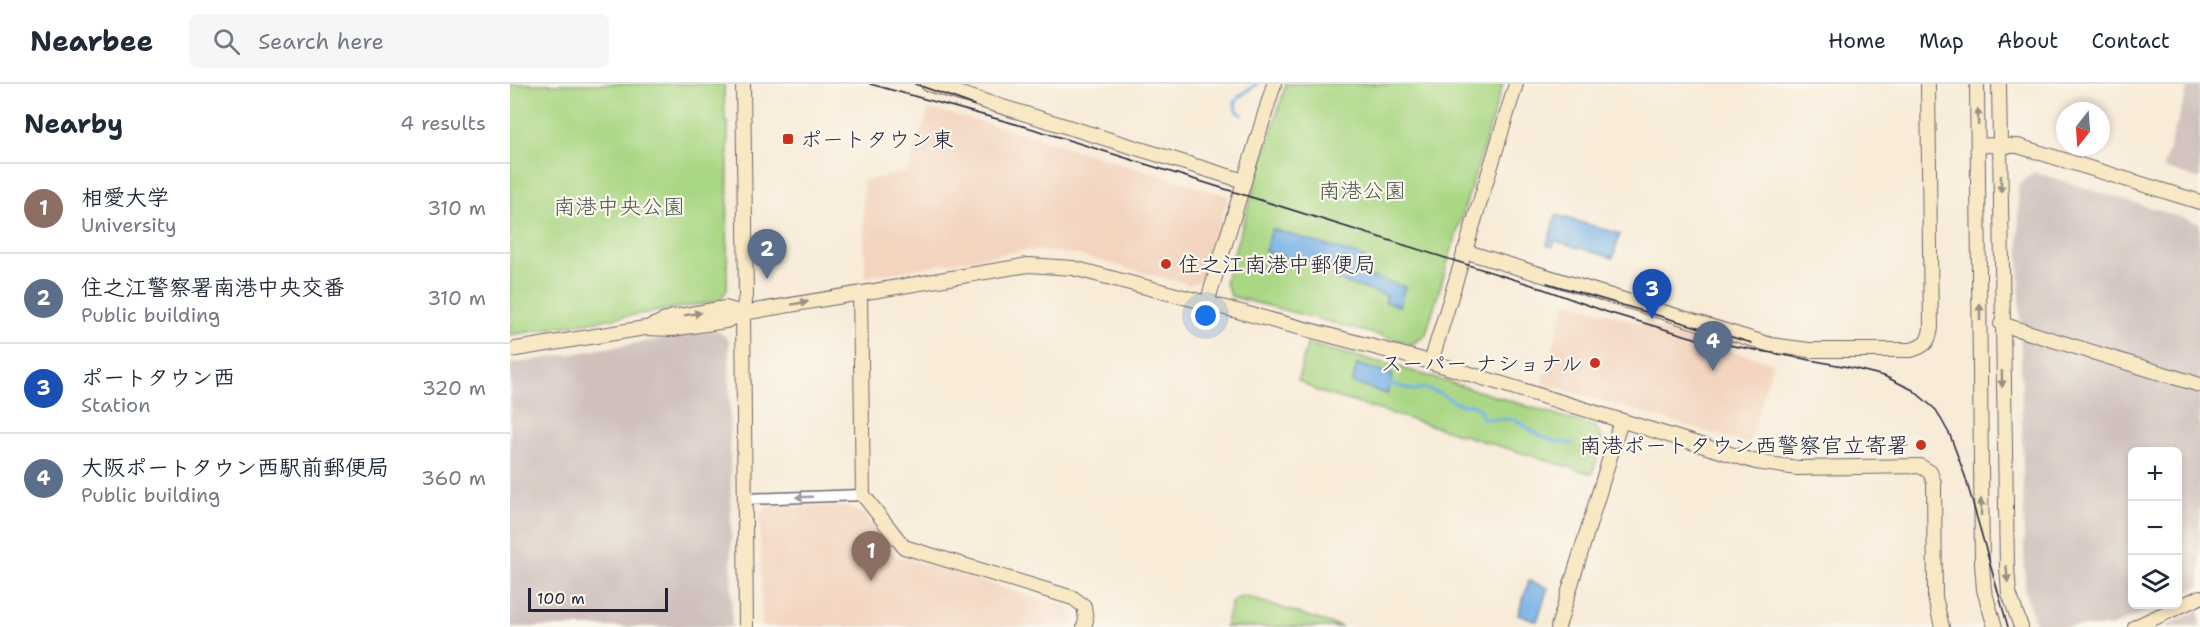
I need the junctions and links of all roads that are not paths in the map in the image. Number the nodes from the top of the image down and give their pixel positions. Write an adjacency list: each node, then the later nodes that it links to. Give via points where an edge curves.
1 (734, 84): 16 (street, via 738,294)
2 (743, 84): 16 (street)
3 (928, 84): 11 (street)
4 (1274, 84): 11 (street)
5 (1516, 84): 13 (street)
6 (1928, 84): 13 (street, via 1931,328 1923,346 1911,350 1809,350 1771,345)
7 (1977, 84): 9 (street, one-way to 7)
8 (1999, 84): 10 (street)
9 (1978, 145): 10 (street); 29 (street, one-way to 9, via 1984,591 1982,564)
10 (2000, 145): 12 (street, via 2018,146); 17 (street, one-way to 17)
11 (1244, 181): 15 (street)
12 (2200, 202)
13 (1464, 251): 19 (street)
14 (860, 293): 15 (street, via 1029,265 1073,268); 16 (street, one-way to 14); 22 (street)
15 (1207, 303): 19 (street)
16 (743, 313): 18 (street, via 726,308 673,317 645,328); 23 (street)
17 (2001, 324): 20 (street); 30 (street, one-way to 30, via 2007,567 2009,593)
18 (510, 350)
19 (1431, 362): 21 (street)
20 (2200, 385)
21 (1621, 421): 27 (street); 28 (street, via 1756,462 1797,468 1920,466 1930,472 1934,483 1935,597)
22 (862, 495): 23 (street, one-way to 23); 26 (street, via 904,547 1073,598 1084,606)
23 (745, 499): 25 (street)
24 (2200, 597): 31 (street)
25 (746, 627)
26 (1084, 627)
27 (1558, 627)
28 (1942, 627)
29 (1995, 627)
30 (2021, 627)
31 (2135, 627)

